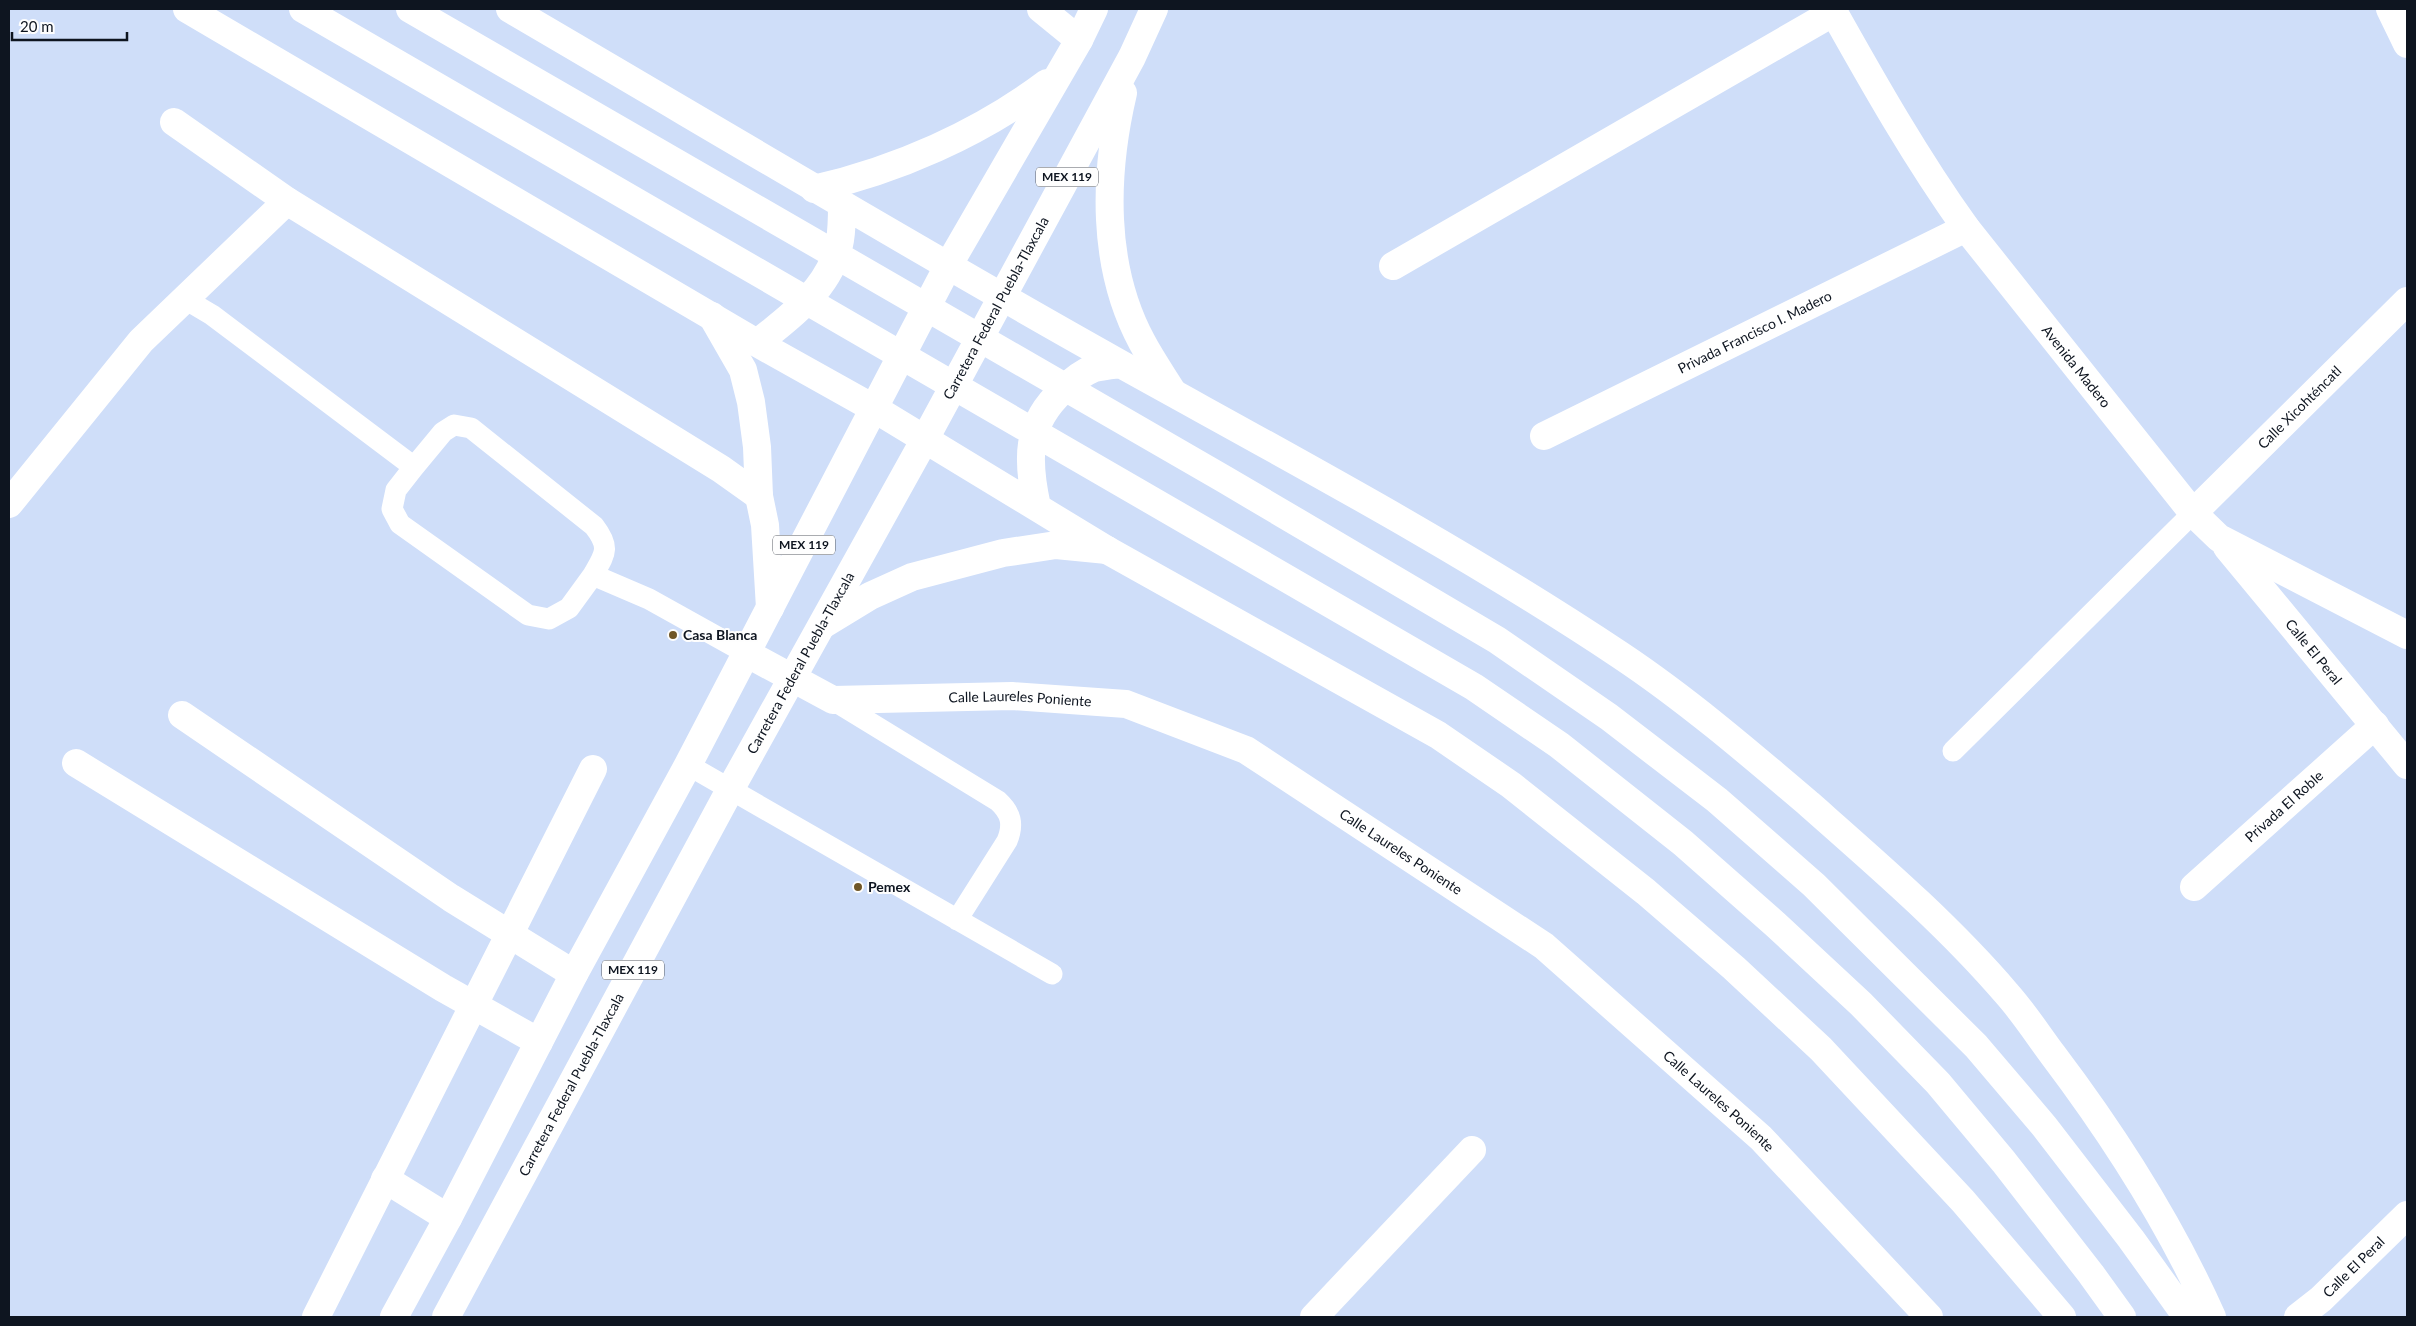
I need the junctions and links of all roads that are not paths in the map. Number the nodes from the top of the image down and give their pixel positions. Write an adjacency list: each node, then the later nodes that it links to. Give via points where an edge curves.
1 (187, 9): 24 (main road)
2 (303, 9): 71 (main road, via 1474,687 1559,744 1683,843 1861,1004 1938,1083 2092,1274)
3 (410, 9): 72 (main road, via 1497,640 1610,717 1718,800 1814,885 1976,1046 2044,1126)
4 (510, 9): 15 (main road)
5 (1041, 9): 10 (main road)
6 (1094, 9): 10 (main road, MEX 119)
7 (1154, 9): 12 (main road, Carretera Federal Puebla-Tlaxcala / MEX 119)
8 (2390, 9): 11 (main road)
9 (1835, 10): 18 (main road, Avenida Madero, via 1901,132); 20 (main road)
10 (1079, 40): 13 (main road, MEX 119)
11 (2407, 44)
12 (1132, 57): 21 (main road, Carretera Federal Puebla-Tlaxcala / MEX 119); 27 (main road, via 1114,130 1109,175 1111,235 1122,292 1141,341)
13 (1057, 76): 15 (main road, via 1011,110 917,155 855,180); 19 (main road, MEX 119)
14 (174, 122): 16 (main road)
15 (814, 189): 17 (main road)
16 (287, 201): 22 (main road); 32 (main road)
17 (842, 205): 19 (main road); 25 (main road, via 840,240 830,267 815,292 796,314)
18 (1966, 228): 29 (main road, Privada Francisco I. Madero); 35 (main road, Avenida Madero)
19 (948, 266): 21 (main road); 28 (main road, MEX 119)
20 (1393, 266)
21 (1002, 296): 26 (main road); 30 (main road, Carretera Federal Puebla-Tlaxcala / MEX 119)
22 (185, 299): 31 (lane, via 212,315); 33 (main road, via 141,340)
23 (2407, 301): 35 (main road, Calle Xicohténcatl)
24 (712, 316): 25 (main road); 32 (main road, via 743,370 757,447)
25 (757, 343): 28 (main road)
26 (1121, 364): 27 (main road); 34 (main road, via 1095,368 1076,377 1042,414 1032,436 1030,454)
27 (1172, 391): 73 (main road, via 1416,531 1622,656 1753,756 1843,834 1936,921 2008,995 2082,1093 2147,1190)
28 (875, 409): 30 (main road); 39 (main road, MEX 119)
29 (1544, 436)
30 (925, 439): 34 (main road); 40 (main road, Carretera Federal Puebla-Tlaxcala / MEX 119)
31 (414, 466): 38 (lane, via 443,432 454,425 471,428 594,526 603,537 606,552); 38 (lane, via 396,490 392,509 400,524 528,615 549,619 569,608)
32 (759, 496): 39 (main road, via 765,525)
33 (9, 504)
34 (1037, 507): 37 (main road)
35 (2193, 513): 36 (main road, Avenida Madero); 47 (lane)
36 (2219, 538): 41 (main road, Avenida Madero); 46 (main road, Calle El Peral)
37 (1107, 550): 40 (main road, via 1056,545 994,555 912,577 870,596); 70 (main road, via 1438,735 1511,785 1646,892 1821,1049 1963,1201)
38 (593, 575): 42 (lane, via 649,599)
39 (770, 608): 42 (main road, MEX 119)
40 (823, 625): 43 (main road, Carretera Federal Puebla-Tlaxcala / MEX 119)
41 (2407, 635)
42 (746, 654): 43 (main road, Calle Laureles Poniente); 49 (main road, MEX 119)
43 (792, 678): 44 (main road, Calle Laureles Poniente); 52 (main road, Carretera Federal Puebla-Tlaxcala / MEX 119)
44 (833, 700): 54 (lane, via 1006,808 1011,819 1007,841); 69 (main road, Calle Laureles Poniente, via 1012,696 1126,704 1246,750 1544,946 1760,1138)
45 (182, 715): 55 (main road)
46 (2375, 725): 50 (main road, Calle El Peral); 53 (main road, Privada El Roble)
47 (1953, 751)
48 (76, 763): 58 (main road, via 443,988)
49 (688, 765): 52 (lane); 56 (main road, MEX 119)
50 (2407, 765)
51 (593, 769): 55 (main road)
52 (730, 788): 54 (lane); 67 (main road, Carretera Federal Puebla-Tlaxcala / MEX 119)
53 (2194, 887)
54 (957, 920): 57 (lane)
55 (509, 933): 56 (main road); 58 (main road)
56 (574, 974): 59 (main road, MEX 119)
57 (1052, 974)
58 (473, 1003): 59 (main road); 61 (main road)
59 (539, 1042): 63 (main road, MEX 119)
60 (1472, 1150): 68 (main road)
61 (385, 1179): 63 (main road); 65 (main road)
62 (2407, 1215): 64 (main road, Calle El Peral)
63 (448, 1218): 66 (main road, MEX 119)
64 (2326, 1308): 74 (main road, Calle El Peral)
65 (316, 1317)
66 (394, 1317)
67 (446, 1317)
68 (1314, 1317)
69 (1929, 1317)
70 (2062, 1317)
71 (2122, 1317)
72 (2186, 1317)
73 (2212, 1317)
74 (2298, 1317)

